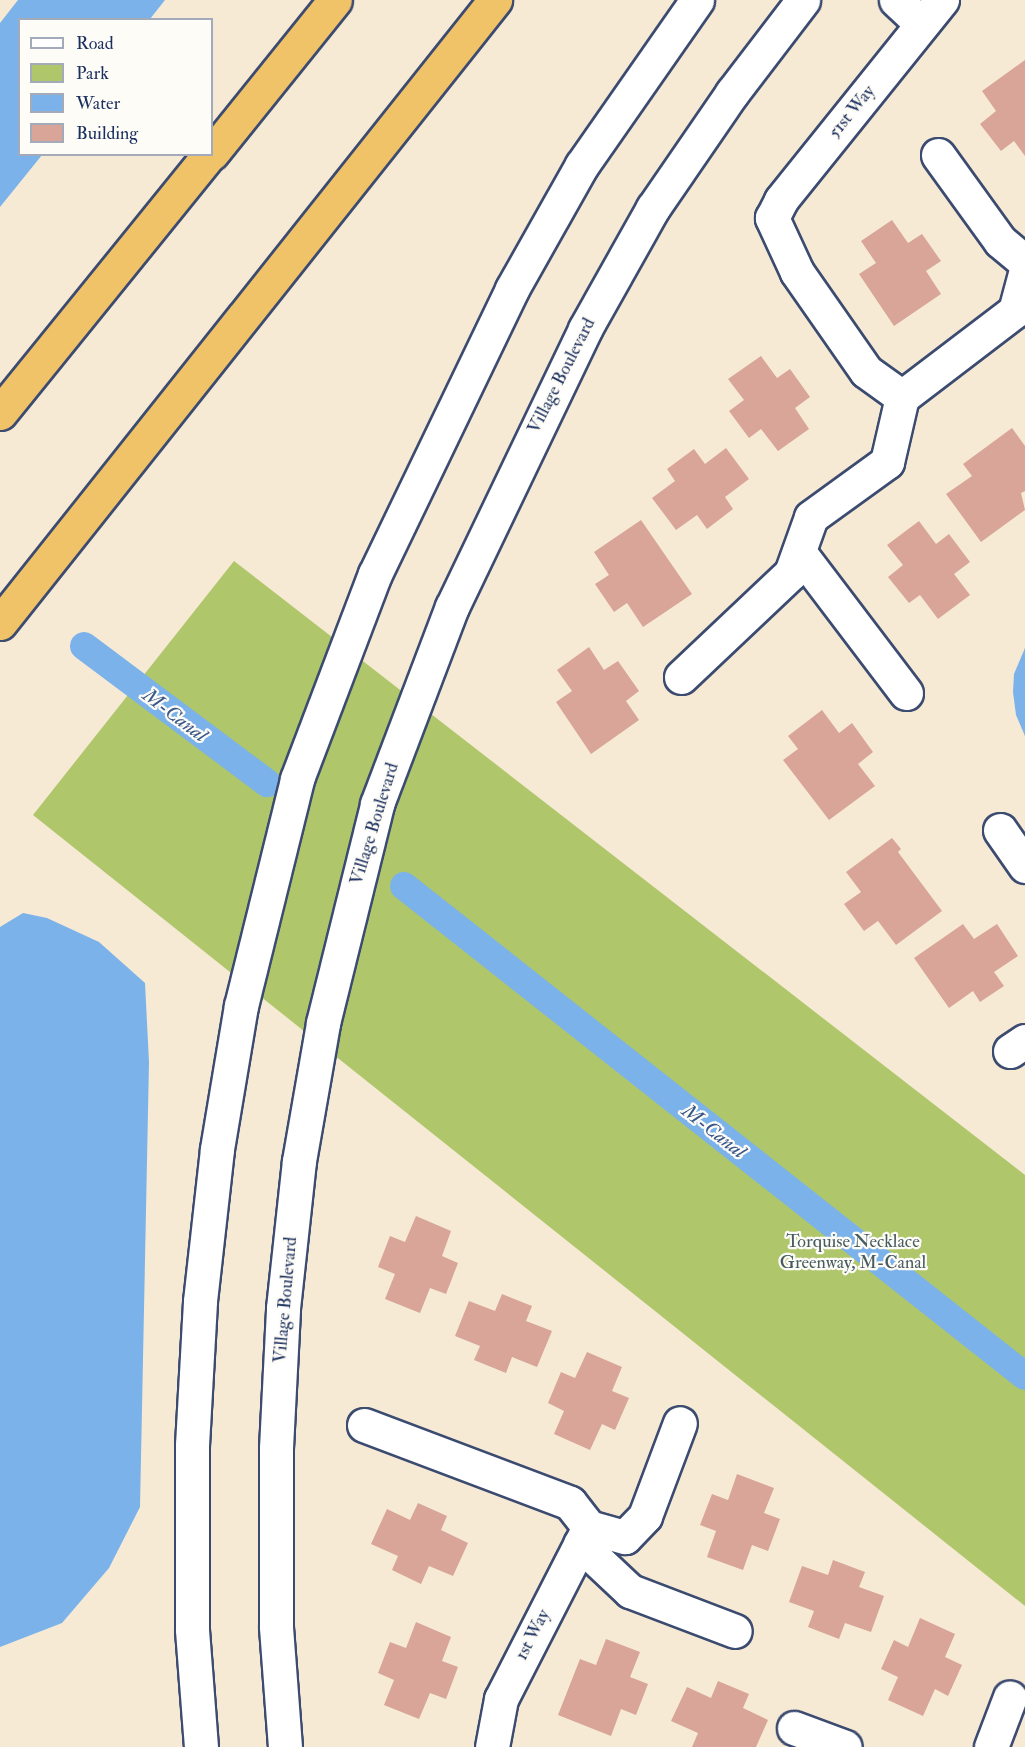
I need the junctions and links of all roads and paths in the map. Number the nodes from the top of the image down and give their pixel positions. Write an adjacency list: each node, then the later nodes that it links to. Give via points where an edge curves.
1 (335, 0): 7 (highway)
2 (495, 0): 15 (highway)
3 (697, 0): 26 (street, via 582,165 512,289 375,574 297,779 241,1006 217,1149 200,1301 192,1445 192,1617)
4 (802, 0): 27 (street, Village Boulevard, via 653,208 585,329 452,607 377,804 323,1023 299,1161 283,1308 276,1448 276,1614)
5 (896, 0): 6 (street, 51st Way)
6 (932, 12): 12 (street, 51st Way, via 771,218 797,272 867,370)
7 (213, 152)
8 (938, 155): 10 (street, via 1000,242)
9 (209, 156): 13 (highway)
10 (1025, 262)
11 (1025, 273): 12 (street, via 1015,311)
12 (902, 397): 14 (street, via 887,462 811,517)
13 (0, 413)
14 (799, 552): 16 (street, via 791,573); 17 (street)
15 (0, 623)
16 (681, 677)
17 (906, 693)
18 (999, 830): 19 (street)
19 (1025, 866)
20 (680, 1423): 22 (street, via 645,1516 625,1537)
21 (364, 1425): 22 (street, via 570,1503)
22 (584, 1536): 23 (street, via 630,1591); 28 (street, 1st Way, via 501,1699)
23 (735, 1631)
24 (1010, 1697): 30 (street)
25 (794, 1728): 29 (street)
26 (201, 1747)
27 (285, 1747)
28 (492, 1747)
29 (845, 1747)
30 (991, 1747)

